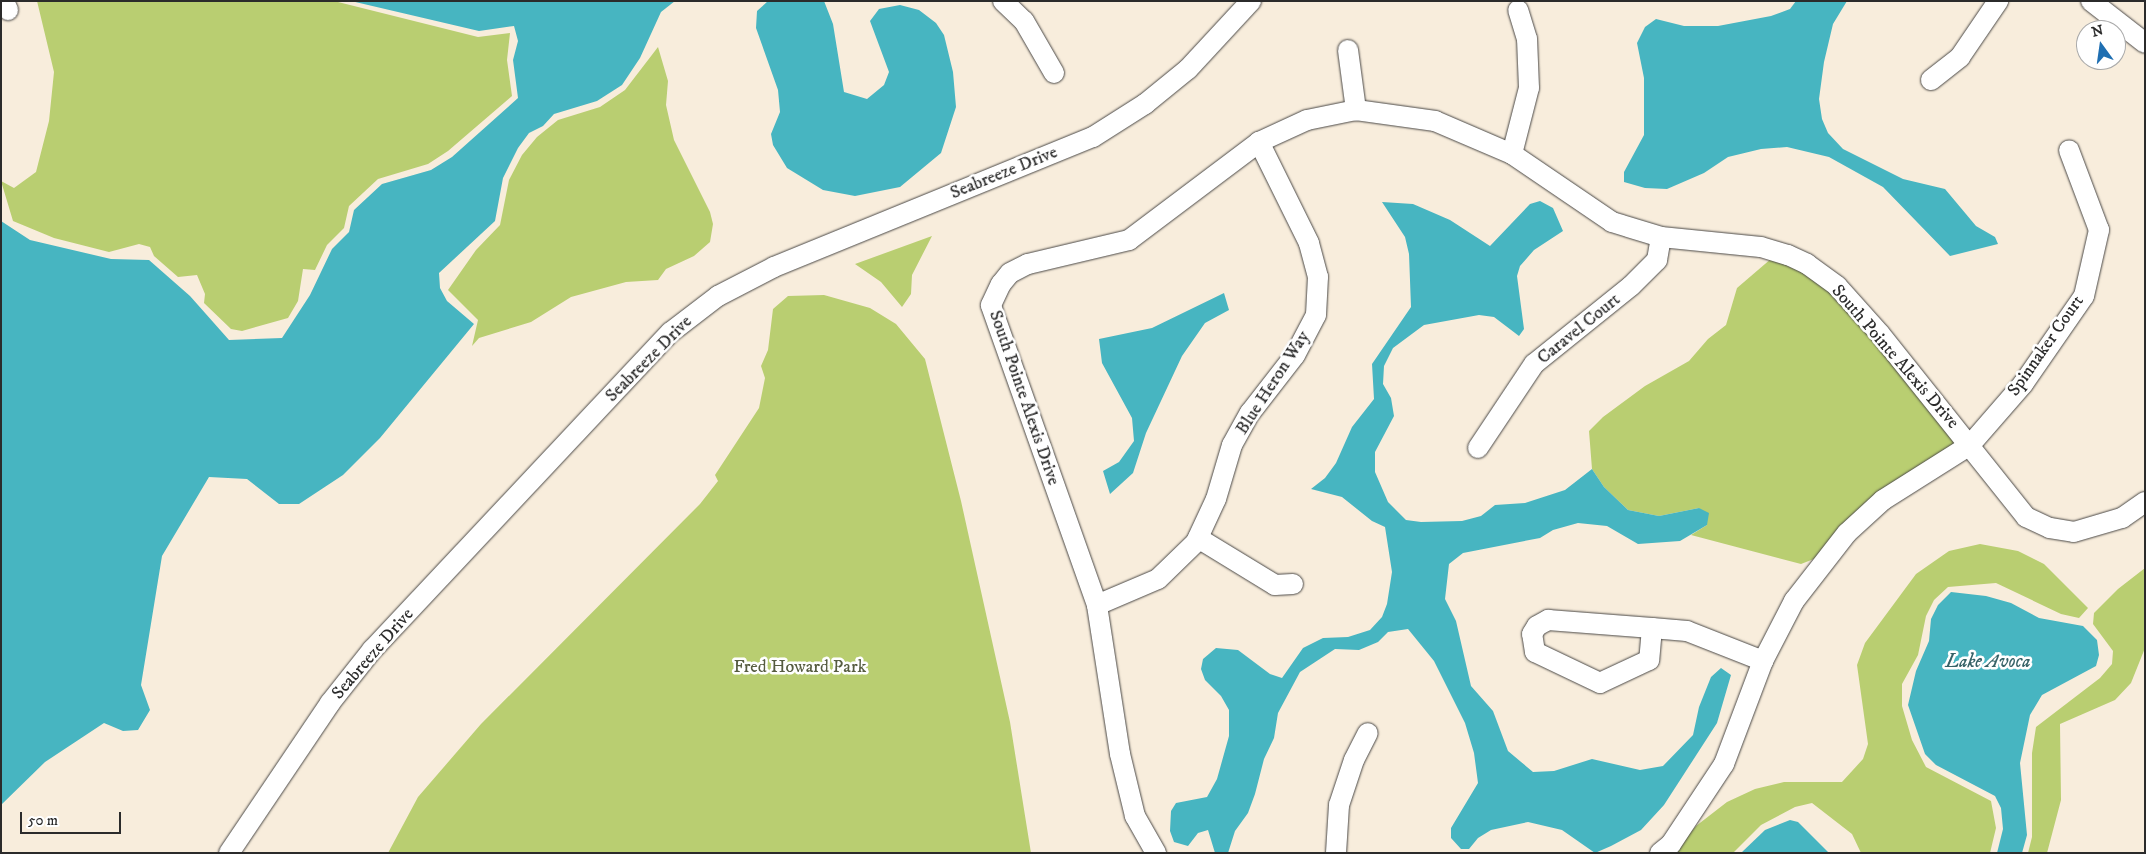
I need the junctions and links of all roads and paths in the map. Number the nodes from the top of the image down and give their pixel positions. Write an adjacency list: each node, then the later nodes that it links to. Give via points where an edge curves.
1 (1003, 1): 8 (street, via 1024,22)
2 (1998, 1): 9 (street, via 1960,57)
3 (2091, 1): 6 (street)
4 (1247, 2): 24 (street, Seabreeze Drive, via 1188,69 1145,104 1093,137 774,267 718,296 671,332 372,650 330,703)
5 (1518, 10): 13 (street, via 1527,38 1529,88)
6 (2145, 42)
7 (1348, 50): 10 (street)
8 (1054, 73)
9 (1931, 80)
10 (1356, 110): 11 (street, South Pointe Alexis Drive, via 1307,120); 13 (street, South Pointe Alexis Drive, via 1435,121)
11 (1259, 142): 18 (street, Blue Heron Way, via 1303,225 1315,262 1319,299 1316,315 1305,338 1250,414 1232,445 1216,499); 20 (street, South Pointe Alexis Drive, via 1129,240 1028,264 1010,273 991,305)
12 (2069, 150): 15 (street, Spinnaker Court, via 2099,230 2084,296 2023,384)
13 (1512, 154): 14 (street, South Pointe Alexis Drive, via 1612,222)
14 (1660, 237): 15 (street, South Pointe Alexis Drive, via 1761,247 1807,264 1836,286); 16 (street, Caravel Court, via 1657,260 1632,286 1534,364)
15 (1970, 446): 17 (street, South Pointe Alexis Drive, via 2026,517 2050,528 2074,532 2095,527 2122,518); 22 (street, South Pointe Alexis Drive, via 1883,500 1847,534 1794,601)
16 (1478, 448)
17 (2145, 502)
18 (1198, 538): 19 (street, via 1275,585); 20 (street, Blue Heron Way, via 1177,564 1158,580)
19 (1293, 584)
20 (1097, 605): 25 (street, South Pointe Alexis Drive, via 1122,763 1135,816)
21 (1652, 628): 21 (street, via 1548,620 1537,626 1532,634 1532,644 1535,652 1600,683 1649,660); 22 (street, via 1686,631)
22 (1763, 661): 27 (street, South Pointe Alexis Drive, via 1724,764 1671,844)
23 (1368, 733): 26 (street, via 1354,760 1339,805)
24 (228, 853)
25 (1156, 853)
26 (1336, 853)
27 (1660, 853)

